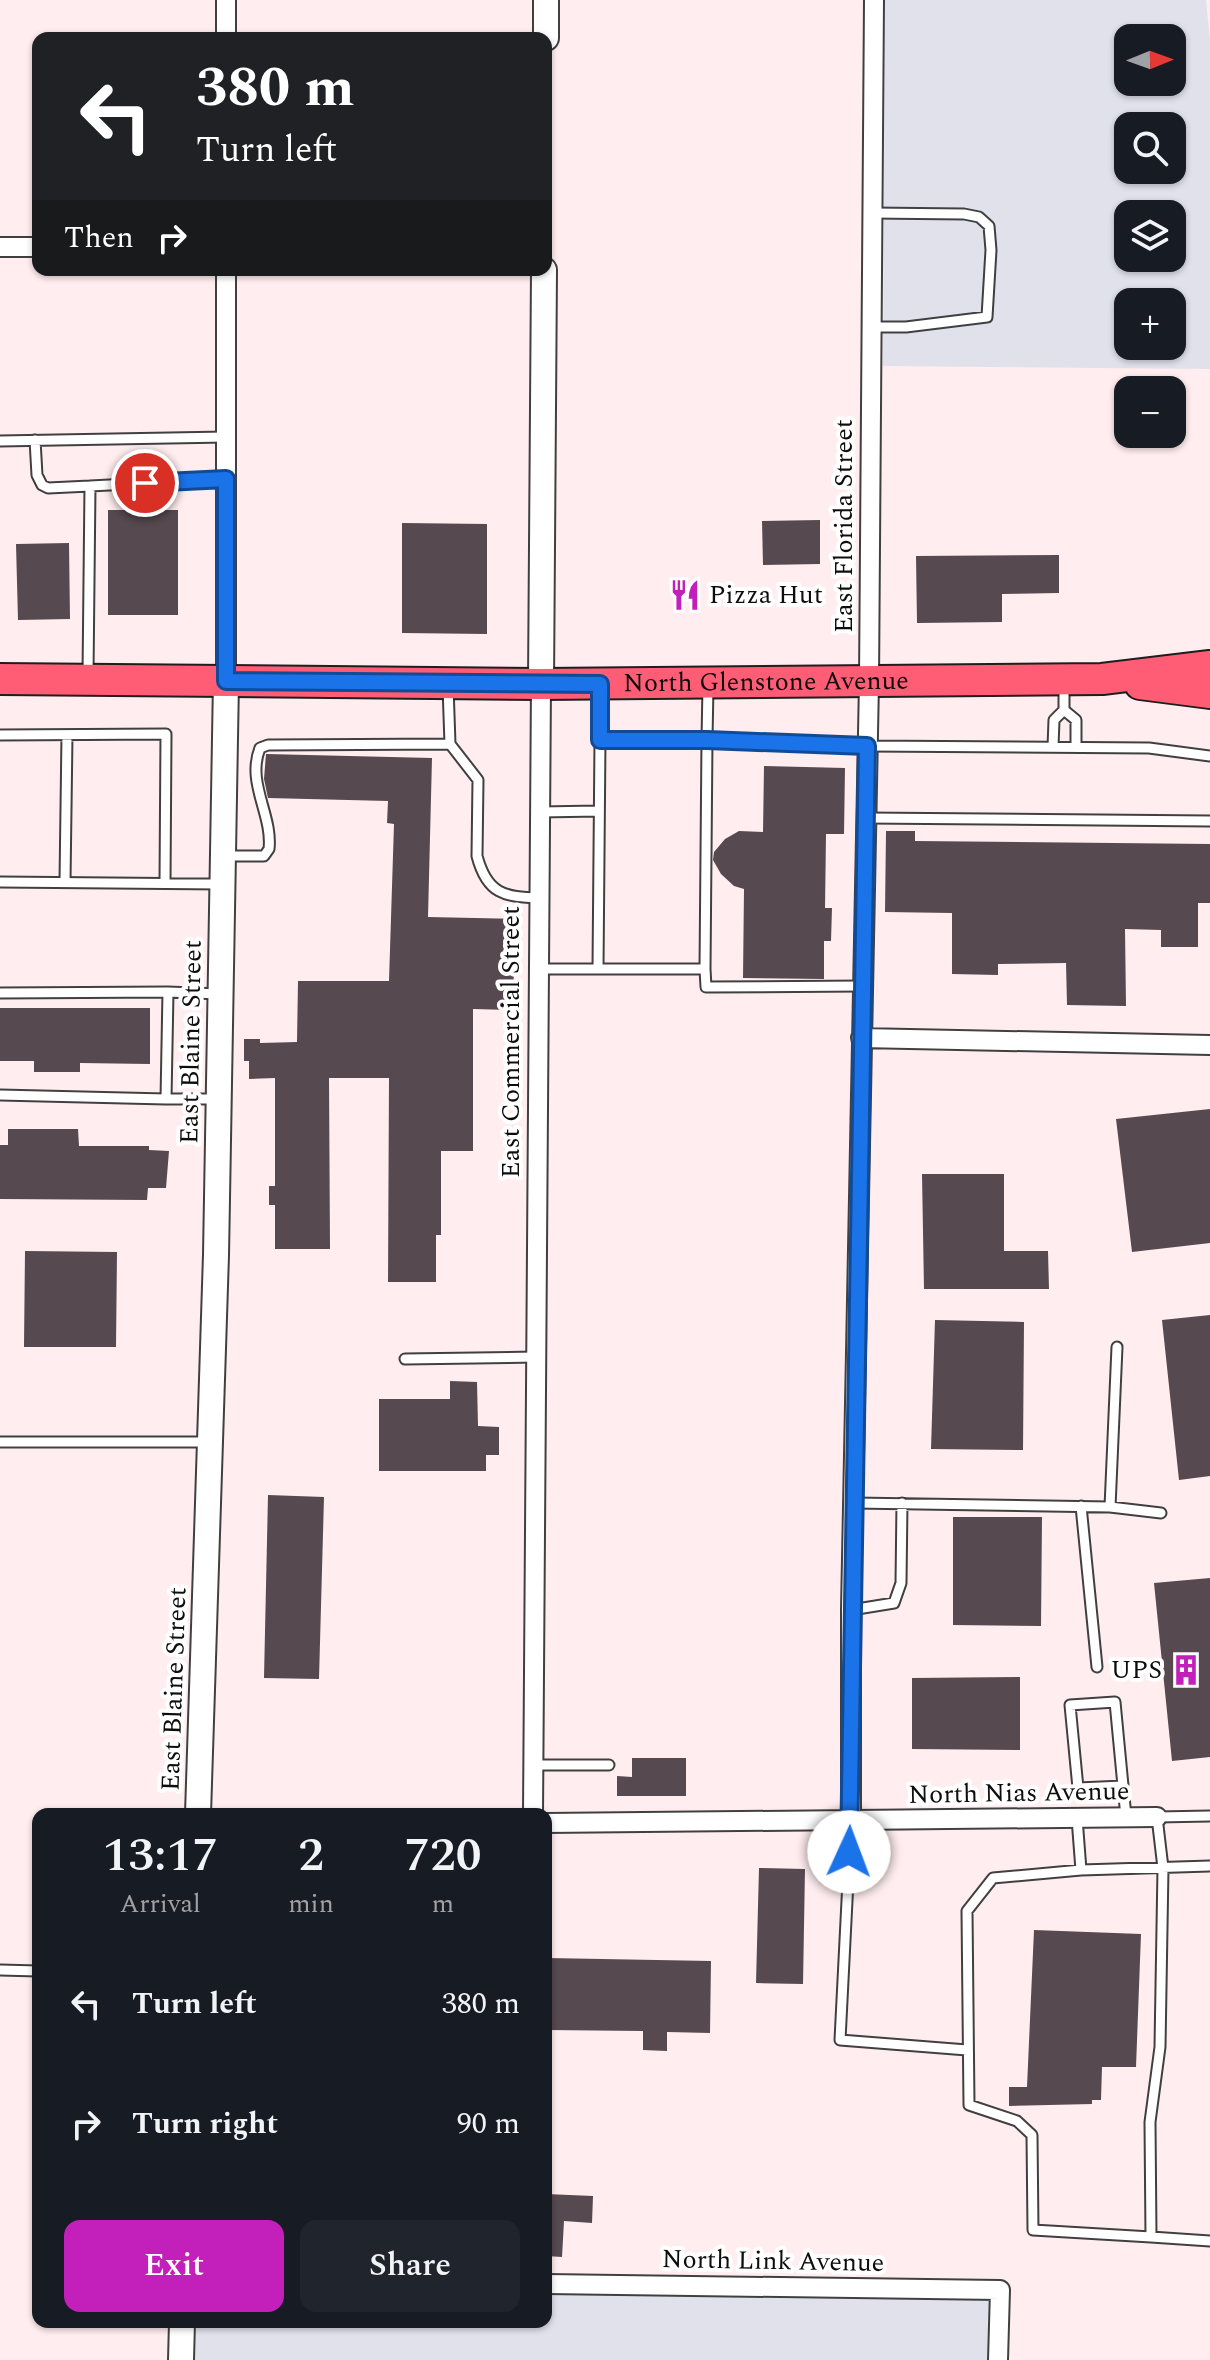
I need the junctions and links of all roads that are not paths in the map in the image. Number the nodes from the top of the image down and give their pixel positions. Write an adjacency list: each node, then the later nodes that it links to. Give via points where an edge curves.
1 (226, 0): 4 (street)
2 (546, 0): 5 (street)
3 (874, 0): 6 (street, East Florida Street)
4 (226, 32)
5 (546, 32)
6 (872, 213): 11 (street, East Florida Street); 11 (lane, via 979,217 989,226 991,250 987,317)
7 (0, 247): 8 (street)
8 (32, 247)
9 (226, 276): 12 (street, East Blaine Street)
10 (544, 276): 26 (street, East Commercial Street)
11 (871, 327): 23 (street, East Florida Street)
12 (226, 437): 13 (lane); 15 (street, East Blaine Street)
13 (35, 440): 14 (lane); 16 (lane, via 42,485)
14 (0, 441)
15 (226, 479): 16 (lane); 22 (street, East Blaine Street)
16 (90, 486): 20 (lane)
17 (1210, 666): 19 (main road, North Glenstone Avenue)
18 (0, 679): 20 (main road, North Glenstone Avenue)
19 (1102, 679): 21 (main road, North Glenstone Avenue); 28 (main road, North Glenstone Avenue)
20 (88, 680): 22 (main road, North Glenstone Avenue)
21 (1064, 680): 23 (main road, North Glenstone Avenue); 29 (lane)
22 (226, 681): 24 (main road, North Glenstone Avenue); 43 (street, East Blaine Street)
23 (869, 682): 25 (main road, North Glenstone Avenue); 35 (street, East Florida Street)
24 (448, 683): 26 (main road, North Glenstone Avenue); 34 (lane)
25 (708, 683): 27 (main road, North Glenstone Avenue); 33 (lane)
26 (541, 684): 27 (main road, North Glenstone Avenue); 40 (street, East Commercial Street)
27 (600, 684): 32 (lane)
28 (1210, 693)
29 (1064, 710): 36 (lane, via 1076,720); 37 (lane, via 1054,720)
30 (0, 735): 31 (lane)
31 (67, 735): 45 (lane); 46 (lane, via 166,734)
32 (600, 740): 33 (lane); 39 (lane)
33 (707, 740): 35 (lane); 51 (lane)
34 (450, 744): 43 (lane, via 264,746 257,754 257,792 269,820 269,849 264,856); 48 (lane, via 478,780 477,856 490,886 513,897)
35 (867, 746): 37 (lane); 41 (street, East Florida Street)
36 (1076, 746): 37 (lane); 38 (lane)
37 (1053, 747)
38 (1210, 756)
39 (598, 811): 40 (lane); 50 (lane)
40 (540, 812): 48 (street, East Commercial Street)
41 (866, 818): 42 (lane); 52 (street, East Florida Street)
42 (1210, 821)
43 (223, 856): 47 (street, East Blaine Street)
44 (0, 882): 45 (lane)
45 (65, 882): 46 (lane)
46 (165, 883): 47 (lane)
47 (222, 884): 55 (street, East Blaine Street)
48 (540, 898): 49 (street, East Commercial Street)
49 (539, 969): 50 (lane); 62 (street, East Commercial Street)
50 (598, 969): 51 (lane)
51 (705, 969): 52 (lane, via 706,987)
52 (862, 986): 56 (street, East Florida Street)
53 (168, 992): 54 (lane); 55 (lane); 59 (lane)
54 (0, 993)
55 (220, 994): 60 (street, East Blaine Street)
56 (861, 1038): 57 (street); 66 (street, East Florida Street)
57 (1210, 1045)
58 (0, 1095): 59 (lane)
59 (166, 1099): 60 (lane)
60 (218, 1099): 65 (street, East Blaine Street)
61 (1117, 1347): 69 (lane)
62 (536, 1357): 63 (lane); 73 (street, East Commercial Street)
63 (405, 1359)
64 (0, 1442): 65 (lane)
65 (210, 1442): 76 (street, East Blaine Street)
66 (854, 1503): 67 (lane); 71 (street, East Florida Street)
67 (902, 1503): 68 (lane); 71 (lane, via 901,1583 894,1603)
68 (1081, 1506): 69 (lane); 72 (lane)
69 (1110, 1507): 70 (lane)
70 (1161, 1513)
71 (851, 1610): 82 (street, East Florida Street)
72 (1097, 1667)
73 (533, 1765): 74 (lane); 77 (street, East Commercial Street)
74 (609, 1765)
75 (1123, 1786): 75 (lane, via 1115,1702 1070,1705 1078,1788); 79 (lane)
76 (198, 1808)
77 (533, 1808)
78 (1210, 1816): 80 (lane)
79 (1126, 1817): 80 (street, North Nias Avenue); 81 (street, North Nias Avenue)
80 (1157, 1817): 85 (lane)
81 (1077, 1818): 82 (street, North Nias Avenue); 86 (lane)
82 (851, 1821): 83 (street, North Nias Avenue); 89 (lane, via 840,2040)
83 (552, 1823)
84 (1210, 1866): 85 (lane)
85 (1163, 1868): 86 (lane); 90 (lane, via 1160,2047 1150,2122)
86 (1081, 1870): 89 (lane, via 993,1878 967,1911)
87 (0, 1970): 88 (lane)
88 (32, 1971)
89 (967, 2050): 90 (lane, via 969,2105 1017,2121 1032,2135 1033,2230)
90 (1151, 2237): 91 (lane)
91 (1210, 2241)
92 (552, 2284): 95 (street, North Link Avenue, via 1000,2290)
93 (182, 2328): 94 (street)
94 (181, 2360)
95 (998, 2360)

